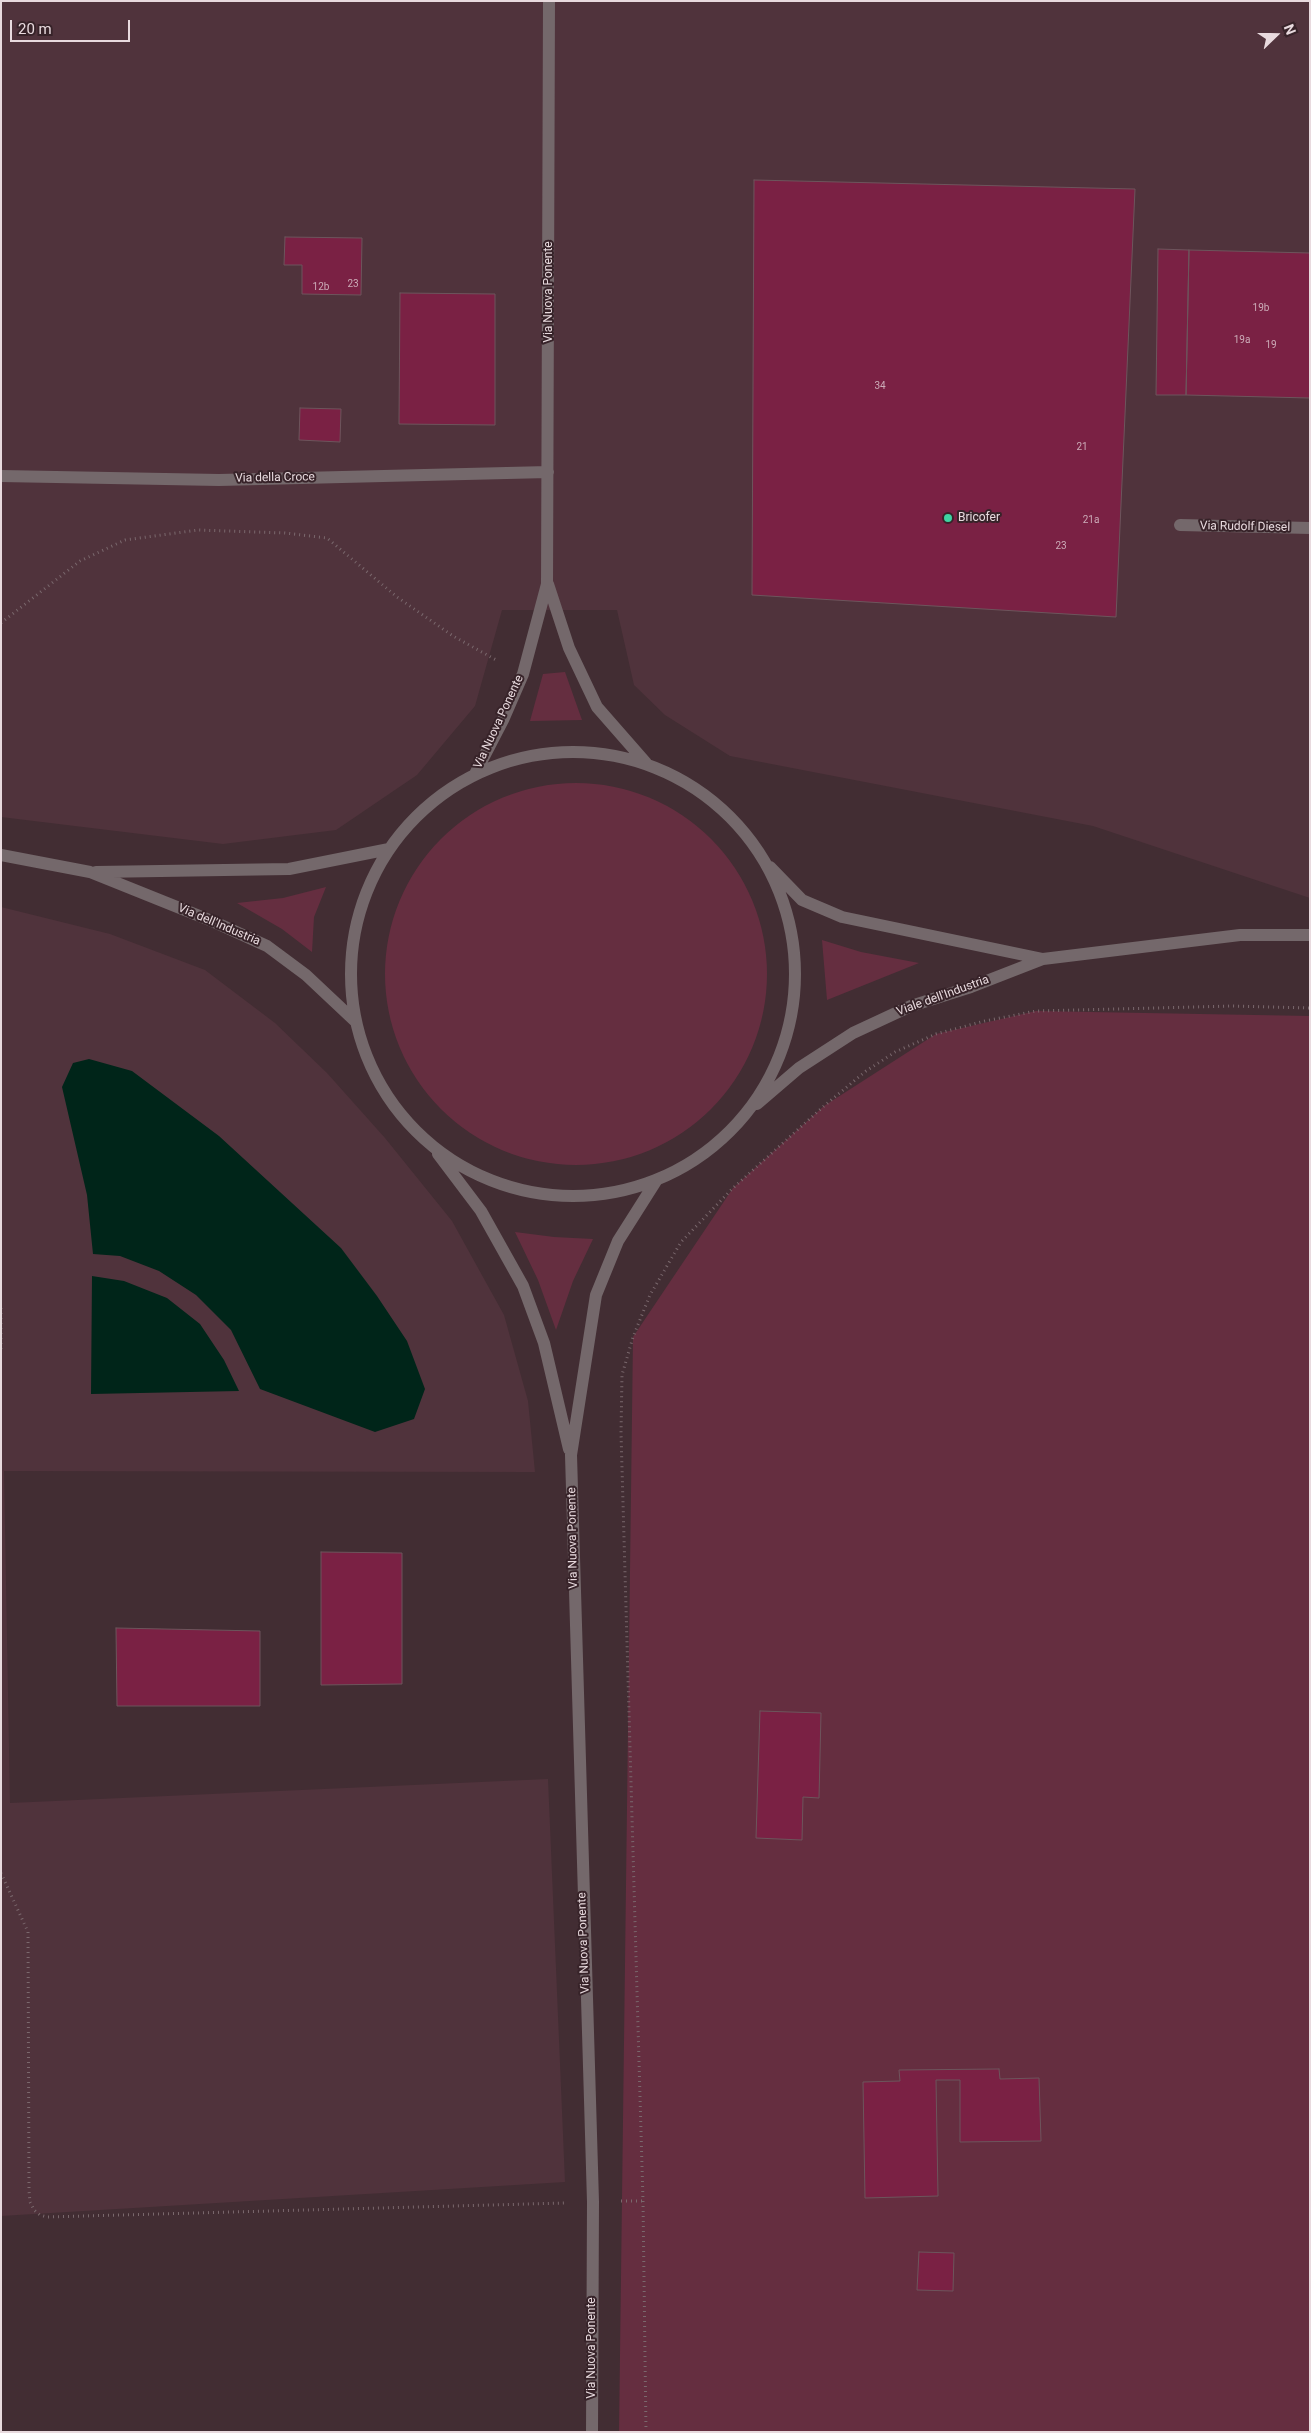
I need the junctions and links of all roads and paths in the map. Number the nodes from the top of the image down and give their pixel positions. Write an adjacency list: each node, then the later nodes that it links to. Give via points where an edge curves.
1 (549, 1): 2 (street, Via Nuova Ponente)
2 (548, 472): 3 (street, Via della Croce, via 219,480); 6 (street, Via Nuova Ponente)
3 (1, 476)
4 (1180, 525): 5 (street, Via Rudolf Diesel)
5 (1310, 528)
6 (547, 584): 8 (street, Via Nuova Ponente); 9 (street, Via Nuova Ponente, via 569,648 597,707)
7 (1, 623): 8 (path, via 80,561 125,540 198,530 285,533 327,538 397,597 445,631)
8 (523, 674): 10 (street, Via Nuova Ponente)
9 (646, 764): 10 (street, via 603,753 560,751 516,758); 13 (street, via 693,787 734,820)
10 (475, 774): 11 (street, via 435,800)
11 (389, 849): 14 (street, Via dell'Industria, via 289,869); 18 (street, via 368,889 355,932 351,977)
12 (1, 854): 14 (street, Via dell'Industria)
13 (765, 862): 16 (street, Viale dell'Industria, via 802,900 842,916); 19 (street, via 790,923 795,989 781,1054)
14 (90, 872): 18 (street, Via dell'Industria, via 267,946 306,975)
15 (1310, 935): 16 (street, Viale dell'Industria, via 1240,935)
16 (1043, 959): 19 (street, Viale dell'Industria, via 911,1006 853,1033 799,1068)
17 (1310, 1008): 26 (path, via 1233,1006 1036,1011 936,1034 895,1052 824,1106 732,1188 681,1242 664,1268 637,1328 622,1375 620,1433)
18 (356, 1022): 20 (street, via 367,1057 384,1090 406,1120)
19 (750, 1111): 21 (street, via 707,1152)
20 (432, 1146): 21 (street, via 465,1168 500,1184 539,1194 578,1197 618,1192); 24 (street, Via Nuova Ponente, via 482,1211 523,1286 544,1343)
21 (656, 1181): 24 (street, Via Nuova Ponente, via 618,1241 596,1295)
22 (1, 1308): 23 (path)
23 (1, 1350)
24 (571, 1455): 27 (street, Via Nuova Ponente)
25 (1, 1873): 27 (path, via 28,1932 29,2191 30,2202 40,2214 47,2217)
26 (643, 2200): 27 (path); 29 (path)
27 (592, 2202): 28 (street, Via Nuova Ponente)
28 (592, 2432)
29 (646, 2432)

